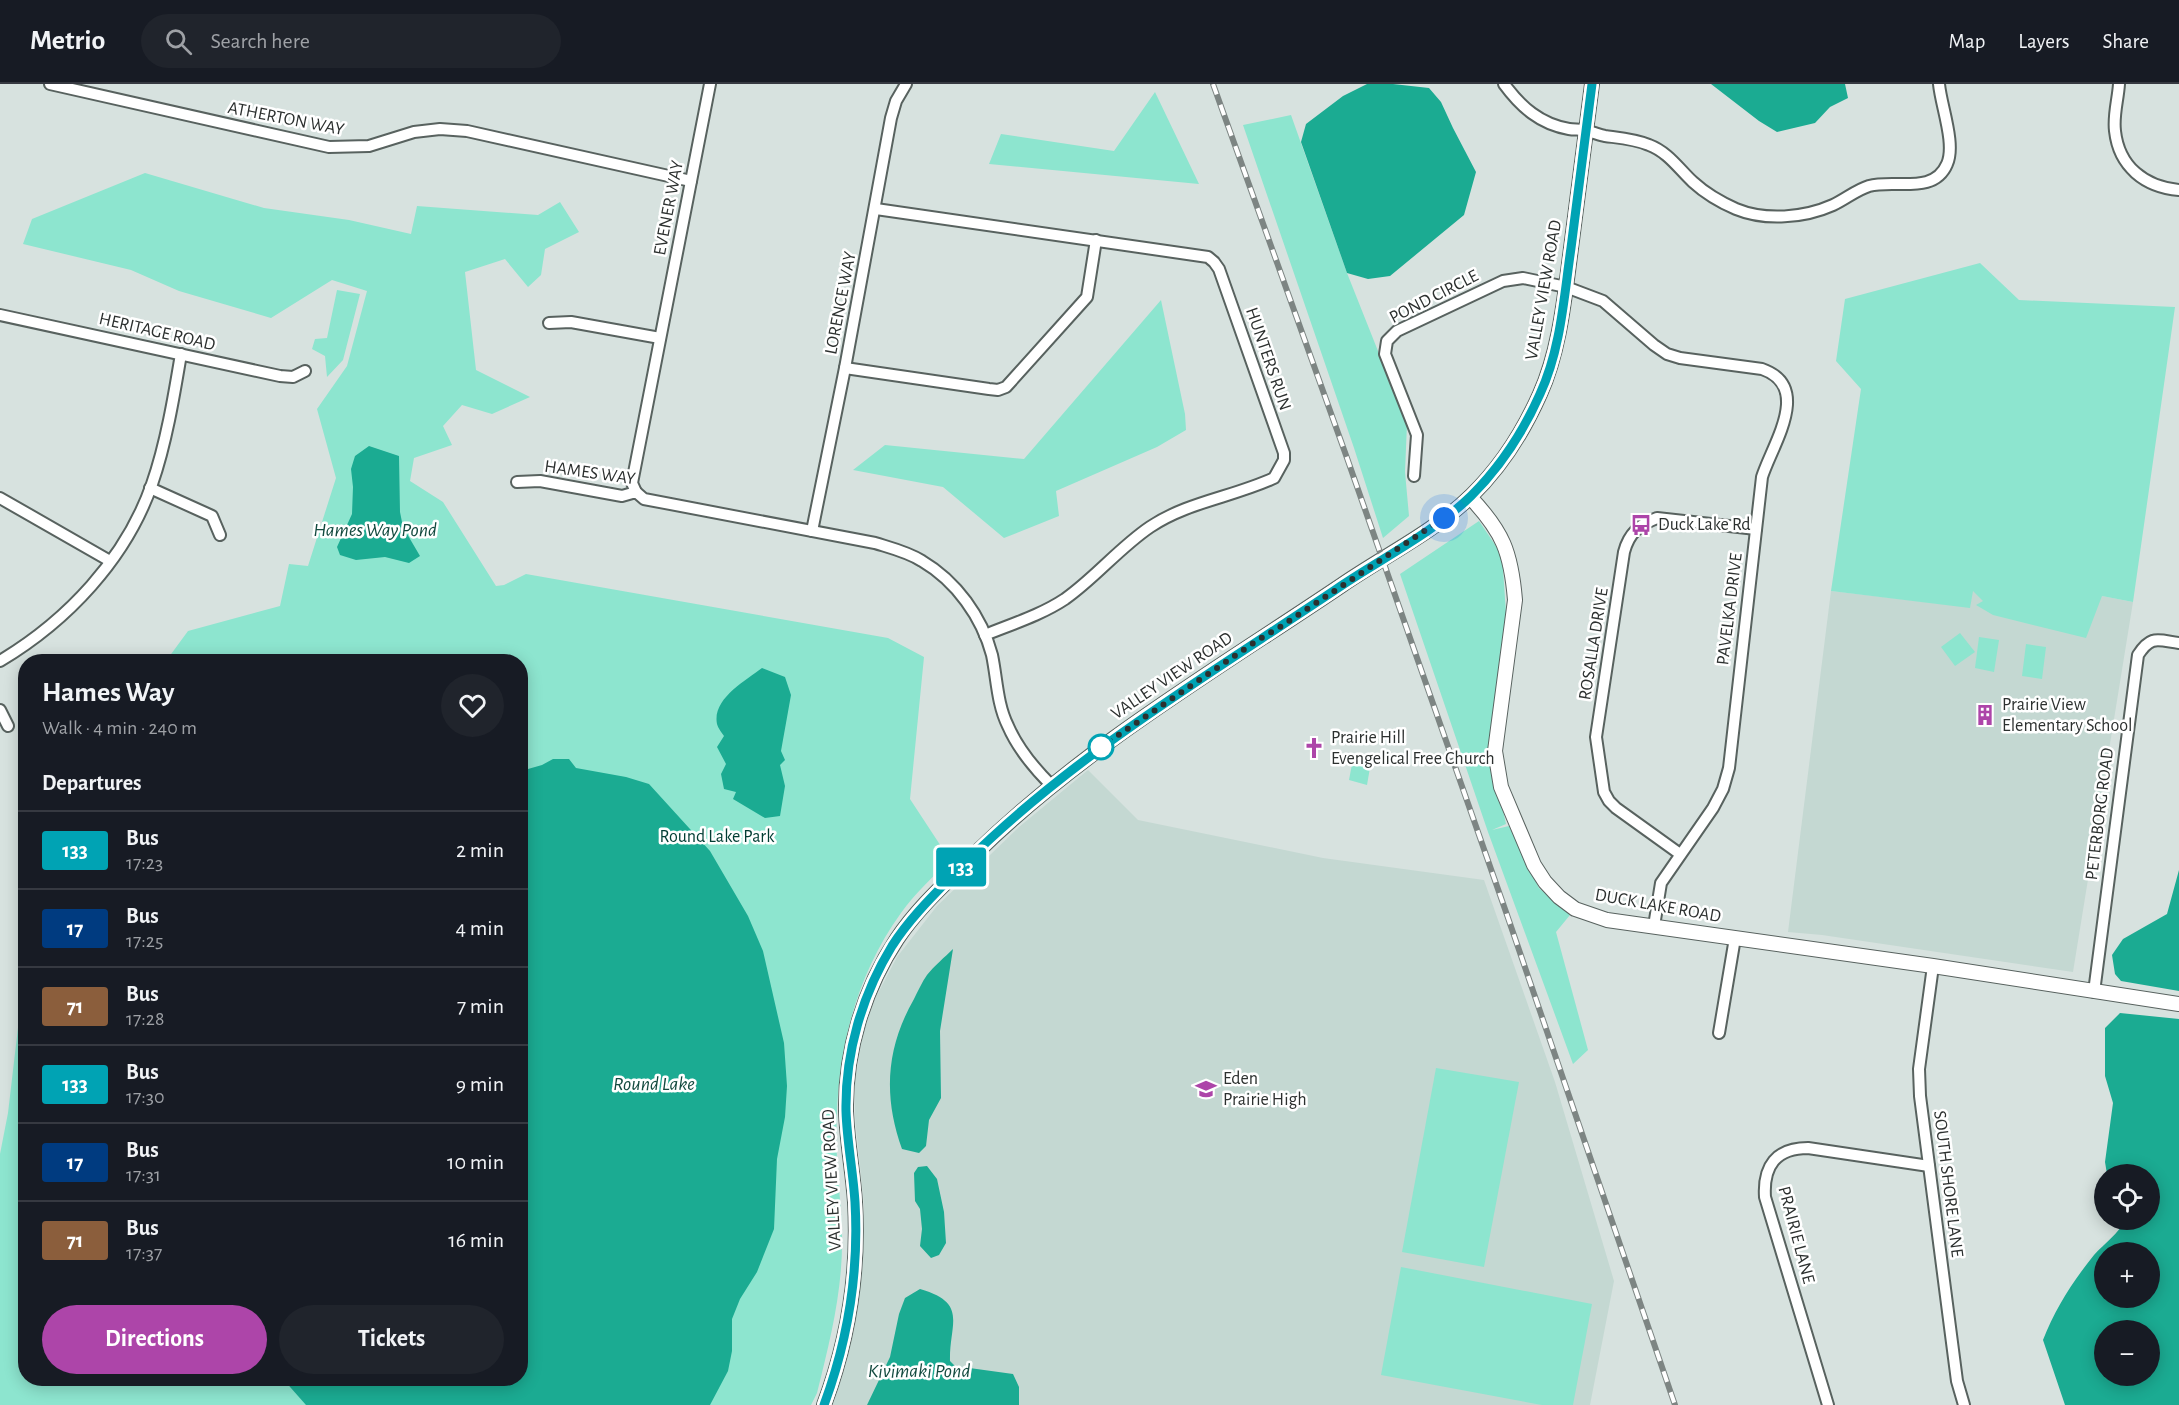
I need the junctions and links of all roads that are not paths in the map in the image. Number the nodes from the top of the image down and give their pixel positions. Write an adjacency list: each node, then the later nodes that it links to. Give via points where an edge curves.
1 (50, 84): 9 (street, ATHERTON WAY, via 329,147 369,146 414,132 467,131)
2 (710, 84): 9 (street, EVENER WAY)
3 (906, 84): 11 (street, LORENCE WAY, via 891,118)
4 (1504, 84): 8 (street, via 1528,111 1544,121)
5 (1592, 84): 8 (street, VALLEY VIEW ROAD)
6 (1939, 84): 8 (street, via 1951,152 1940,175 1914,184 1868,186 1810,213 1761,215 1737,209 1695,184 1656,147)
7 (2119, 84): 10 (street, via 2115,132 2127,164 2152,185)
8 (1586, 130): 13 (street, VALLEY VIEW ROAD)
9 (691, 182): 16 (street, EVENER WAY)
10 (2179, 190)
11 (876, 209): 12 (street, HUNTERS RUN); 18 (street, LORENCE WAY)
12 (1096, 240): 18 (street, via 1086,297 1006,387 989,389); 32 (street, HUNTERS RUN, via 1198,255 1214,262 1284,460 1274,478 1165,518 1066,598)
13 (1566, 287): 20 (street, POND CIRCLE, via 1523,278 1503,281 1397,331 1387,341 1385,354 1417,435); 24 (street, VALLEY VIEW ROAD, via 1542,391 1505,455); 28 (street, PAVELKA DRIVE, via 1603,301 1666,354 1762,369 1781,380 1786,389 1781,435 1762,477)
14 (0, 315): 17 (street, HERITAGE ROAD)
15 (549, 323): 16 (street, via 571,322)
16 (660, 338): 23 (street, EVENER WAY, via 632,483)
17 (181, 354): 19 (street, HERITAGE ROAD, via 280,376 293,377); 22 (street)
18 (845, 368): 29 (street, LORENCE WAY)
19 (305, 371)
20 (1414, 476)
21 (517, 482): 23 (street, HAMES WAY, via 540,482 621,496)
22 (150, 489): 30 (street, via 212,516); 31 (street, via 138,517)
23 (636, 492): 29 (street, HAMES WAY, via 644,499)
24 (1470, 497): 37 (street, VALLEY VIEW ROAD, via 1431,528 1104,744); 39 (street, DUCK LAKE ROAD, via 1501,535 1513,580 1515,600 1495,752 1501,787 1524,842 1545,882 1575,909 1606,920)
25 (0, 498): 31 (street)
26 (1634, 516): 27 (street)
27 (1641, 525): 28 (street, via 1657,518); 38 (street, ROSALLA DRIVE, via 1628,540 1624,552 1596,747 1601,781 1609,801)
28 (1756, 529): 38 (street, PAVELKA DRIVE, via 1729,768 1713,808)
29 (812, 531): 32 (street, HAMES WAY, via 875,543 922,561 958,591)
30 (220, 535)
31 (110, 561): 34 (street, via 51,625)
32 (985, 634): 37 (street, HAMES WAY, via 1007,725 1024,755)
33 (2179, 643): 42 (street, PETERBORG ROAD, via 2145,643 2138,655)
34 (0, 661)
35 (0, 710): 36 (street)
36 (8, 726)
37 (1051, 785): 46 (street, VALLEY VIEW ROAD, via 993,836 917,913 884,959 868,994 854,1040 847,1089 855,1202 851,1299 836,1373)
38 (1680, 854): 39 (street, PAVELKA DRIVE, via 1661,883)
39 (1654, 926): 40 (street, DUCK LAKE ROAD)
40 (1735, 938): 41 (street, DUCK LAKE ROAD); 44 (street)
41 (1933, 966): 42 (street, DUCK LAKE ROAD); 45 (street, SOUTH SHORE LANE, via 1919,1069)
42 (2094, 992): 43 (street, DUCK LAKE ROAD)
43 (2179, 1004)
44 (1719, 1033)
45 (1929, 1166): 47 (street, PRAIRIE LANE, via 1795,1148 1783,1152 1767,1173 1765,1197); 48 (street, SOUTH SHORE LANE, via 1958,1381)
46 (824, 1405)
47 (1828, 1405)
48 (1965, 1405)

